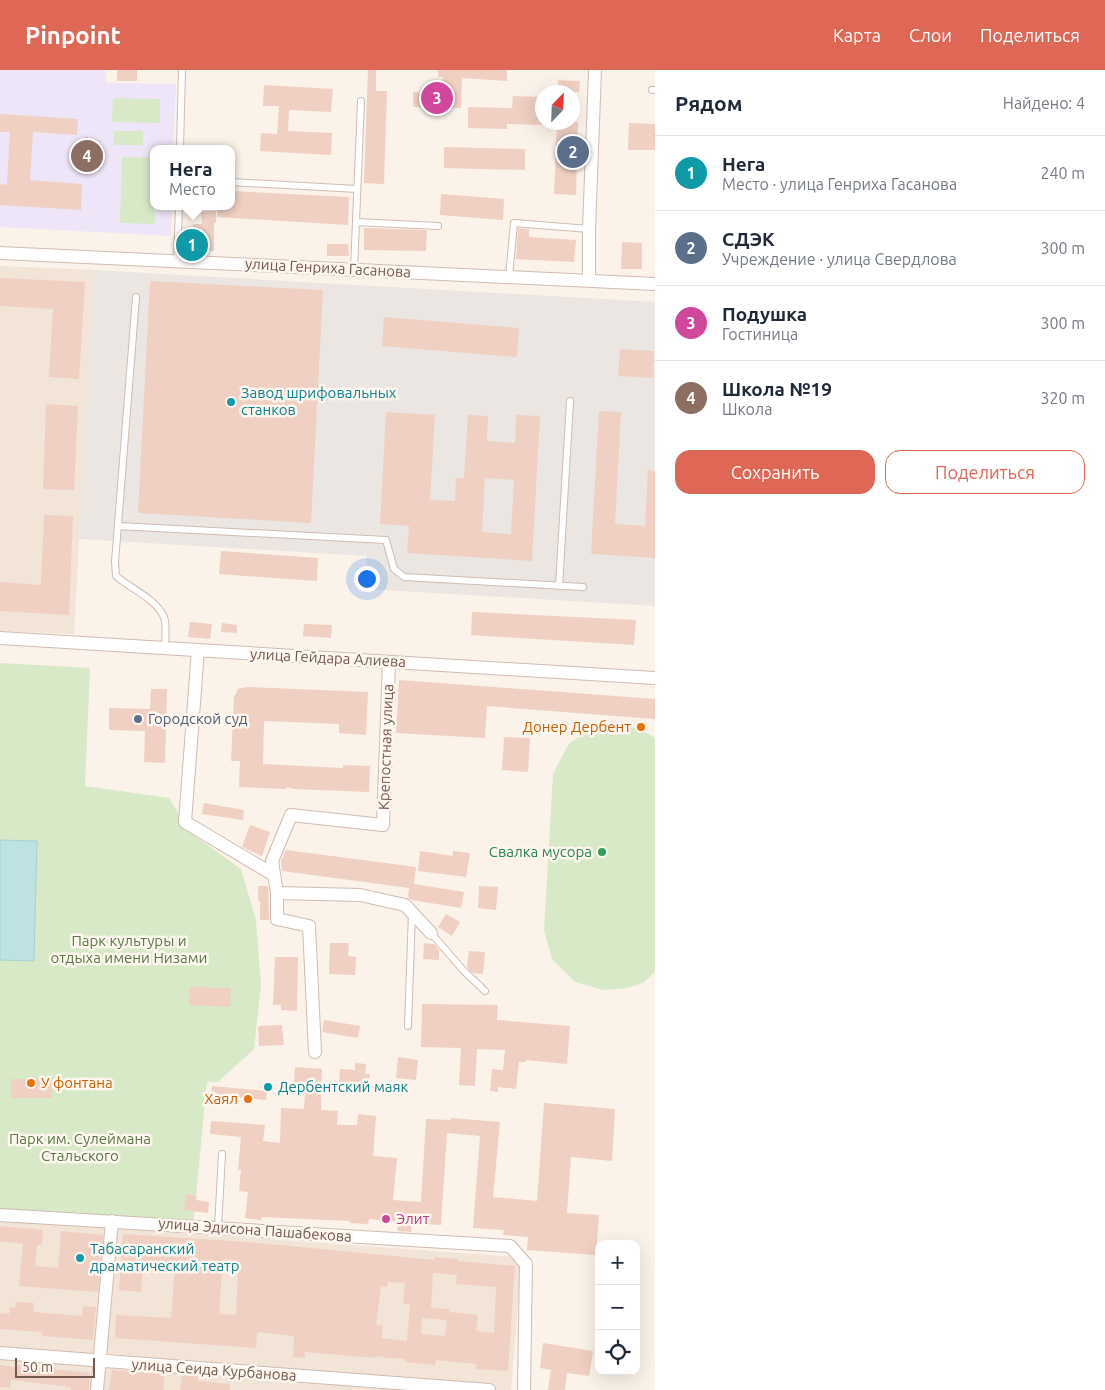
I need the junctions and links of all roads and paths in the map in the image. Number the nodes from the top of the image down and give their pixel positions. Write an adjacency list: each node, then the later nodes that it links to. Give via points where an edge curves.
1 (182, 70): 4 (lane)
2 (596, 70): 10 (street)
3 (361, 101): 6 (lane)
4 (180, 145)
5 (235, 182): 6 (lane)
6 (357, 189): 8 (lane)
7 (179, 210): 12 (lane)
8 (356, 222): 9 (lane); 13 (lane)
9 (438, 226)
10 (589, 229): 14 (lane, via 514,223); 15 (street)
11 (0, 253): 12 (street, улица Генриха Гасанова)
12 (177, 261): 13 (street, улица Генриха Гасанова)
13 (354, 269): 14 (street, улица Генриха Гасанова)
14 (508, 276): 15 (street, улица Генриха Гасанова)
15 (589, 281): 16 (street, улица Генриха Гасанова)
16 (655, 284)
17 (136, 297): 19 (lane)
18 (570, 401): 20 (lane)
19 (118, 526): 20 (lane, via 386,540 394,569 404,577); 23 (lane, via 116,576 152,601 164,618)
20 (559, 586): 21 (lane)
21 (583, 587)
22 (0, 638): 23 (street, улица Гейдара Алиева)
23 (165, 648): 24 (street, улица Гейдара Алиева)
24 (198, 650): 25 (street, улица Гейдара Алиева); 27 (street, via 184,822)
25 (389, 662): 26 (street, улица Гейдара Алиева); 27 (street, Крепостная улица, via 383,825 291,815 272,862)
26 (655, 678)
27 (274, 875): 28 (street, Крепостная улица)
28 (277, 893): 29 (street, via 360,895 405,905); 33 (street, Крепостная улица, via 277,919 309,926)
29 (412, 912): 30 (street); 32 (lane)
30 (431, 933): 31 (lane)
31 (485, 991)
32 (408, 1026)
33 (314, 1052)
34 (222, 1154): 37 (lane)
35 (0, 1215): 36 (street, улица Эдисона Пашабекова)
36 (112, 1221): 37 (street, улица Эдисона Пашабекова); 39 (street)
37 (218, 1228): 42 (street, улица Эдисона Пашабекова, via 510,1246 526,1264)
38 (0, 1353): 39 (street, улица Сеида Курбанова)
39 (100, 1361): 40 (street); 41 (street, улица Сеида Курбанова)
40 (97, 1390)
41 (489, 1390)
42 (524, 1390)

